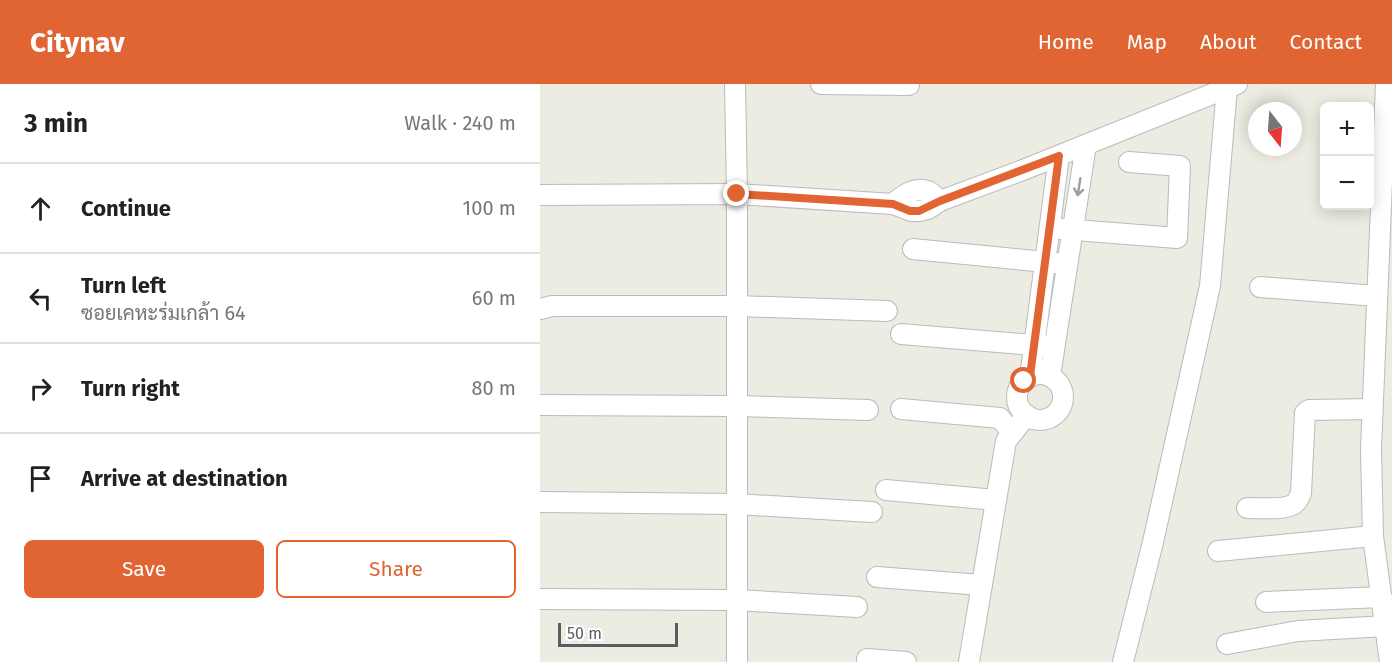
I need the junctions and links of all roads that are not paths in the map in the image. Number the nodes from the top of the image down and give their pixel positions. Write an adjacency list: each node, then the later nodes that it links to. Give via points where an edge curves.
1 (735, 84): 9 (street)
2 (821, 84): 4 (street)
3 (1386, 84): 13 (street)
4 (909, 85)
5 (1232, 86): 6 (street); 59 (street, via 1210,286)
6 (1086, 145): 7 (street); 15 (street, one-way to 15)
7 (1059, 156): 11 (street); 14 (street)
8 (1129, 162): 15 (street, via 1180,166 1177,238)
9 (737, 194): 10 (street); 12 (street); 21 (street)
10 (540, 195)
11 (940, 201): 12 (street, via 919,211); 12 (street, via 928,191 915,191 903,194)
12 (893, 204)
13 (1386, 218): 20 (street)
14 (1050, 228): 15 (street); 17 (street)
15 (1073, 230): 18 (street)
16 (914, 249): 17 (street)
17 (1045, 262): 18 (street); 25 (street)
18 (1068, 264): 26 (street)
19 (1260, 287): 20 (street)
20 (1377, 296): 29 (street)
21 (737, 306): 22 (street); 23 (street); 31 (street)
22 (540, 309)
23 (887, 311)
24 (901, 334): 25 (street)
25 (1034, 345): 26 (street); 27 (street)
26 (1055, 347): 28 (street)
27 (1030, 376): 28 (street); 35 (street, via 1017,393 1019,407)
28 (1050, 376): 35 (street, via 1064,395 1059,411 1046,420)
29 (1382, 386): 33 (street)
30 (540, 405): 31 (street)
31 (736, 406): 34 (street); 40 (street)
32 (901, 408): 36 (street, via 1000,418)
33 (1372, 409): 41 (street, via 1305,413 1298,501 1286,507); 43 (street)
34 (868, 410)
35 (1027, 416): 36 (street)
36 (1012, 433): 38 (street, via 1006,441)
37 (886, 490): 38 (street)
38 (996, 500): 47 (street)
39 (540, 502): 40 (street)
40 (736, 504): 42 (street); 50 (street)
41 (1247, 508)
42 (872, 512)
43 (1379, 531): 44 (street); 45 (street)
44 (1218, 551)
45 (1385, 574): 48 (street)
46 (877, 577): 47 (street)
47 (982, 585): 58 (street)
48 (1382, 597): 51 (street); 53 (street)
49 (540, 599): 50 (street)
50 (736, 600): 52 (street); 56 (street)
51 (1266, 602)
52 (857, 607)
53 (1386, 626): 54 (street, via 1298,631); 60 (street)
54 (1227, 644)
55 (867, 659): 57 (street)
56 (737, 662)
57 (906, 662)
58 (969, 662)
59 (1123, 662)
60 (1389, 662)

